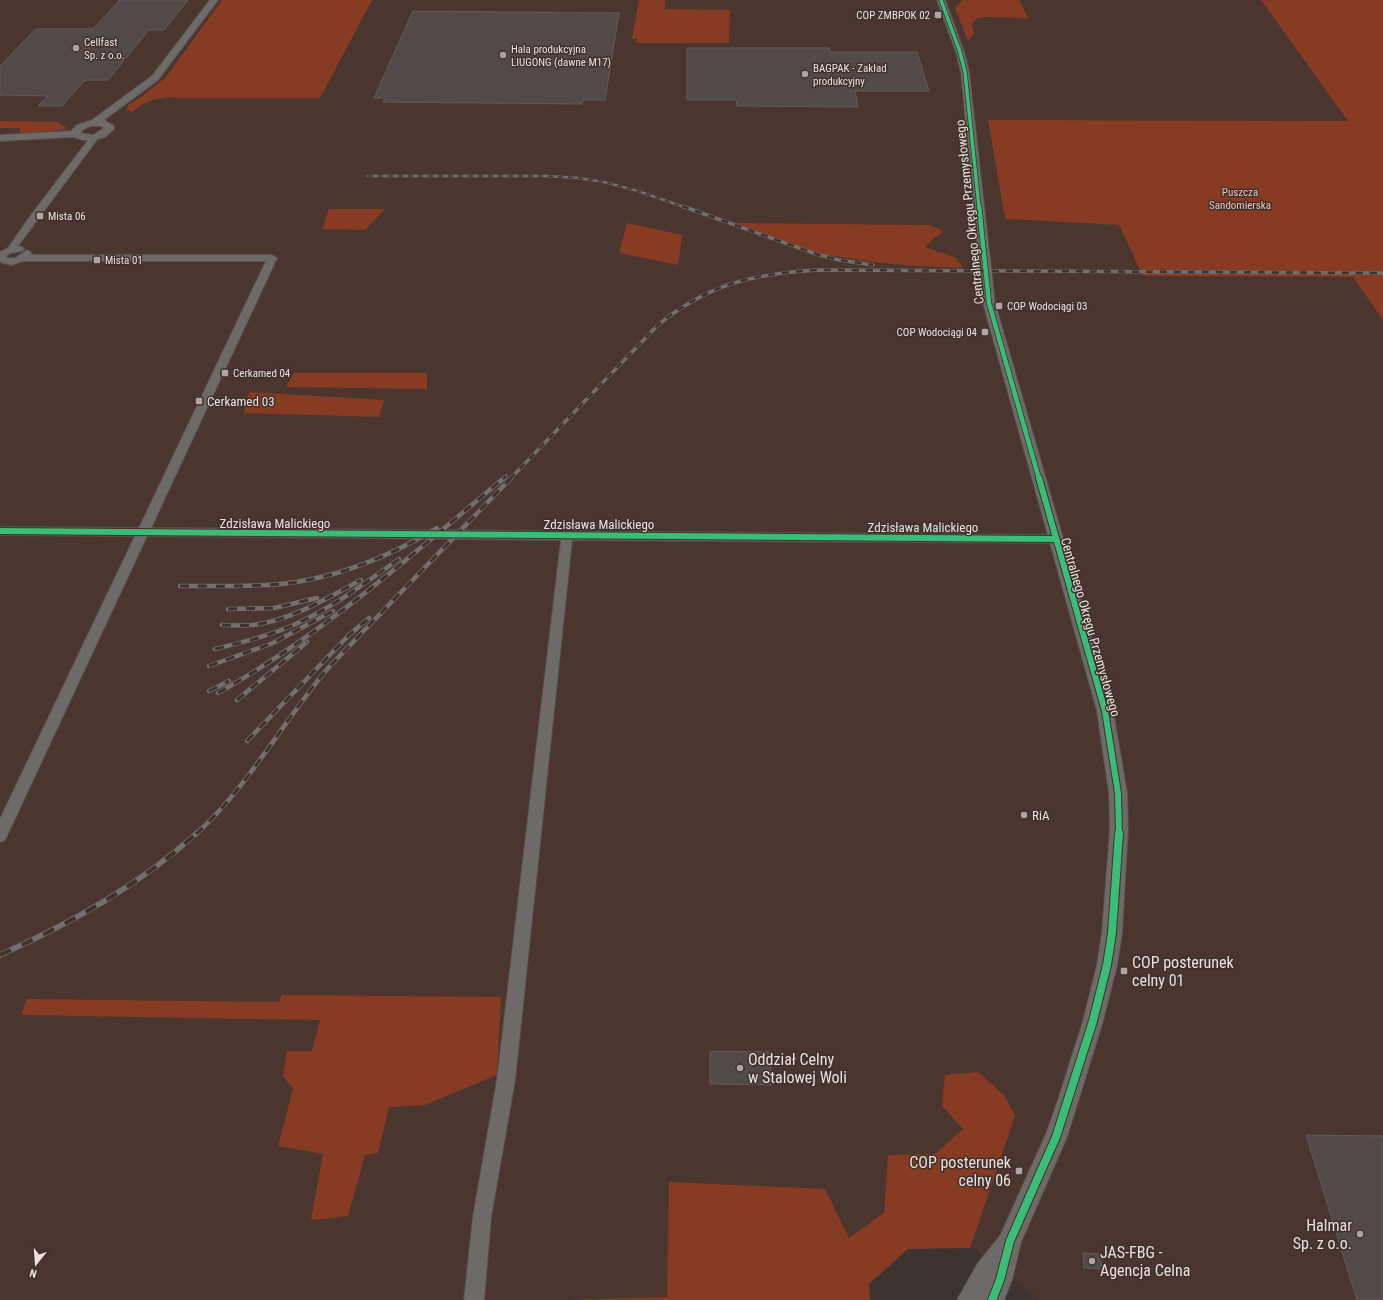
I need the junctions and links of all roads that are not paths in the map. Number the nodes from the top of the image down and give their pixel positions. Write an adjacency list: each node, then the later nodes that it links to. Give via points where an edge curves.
1 (214, 0): 3 (street, via 160,72)
2 (941, 0): 16 (street, Centralnego Okręgu Przemysłowego, via 965,72 989,301)
3 (117, 108): 4 (street); 5 (street)
4 (95, 122): 5 (street); 6 (street, via 85,125)
5 (106, 123): 7 (street, via 109,126 107,131)
6 (79, 133): 7 (street); 8 (street); 9 (street)
7 (95, 137): 9 (street)
8 (0, 138)
9 (82, 152): 10 (street, via 64,182)
10 (21, 235): 11 (street); 12 (street)
11 (23, 253): 12 (street, via 16,261); 14 (street, via 41,259 272,258)
12 (3, 257)
13 (0, 530): 14 (street, Zdzisława Malickiego)
14 (143, 532): 15 (street, Zdzisława Malickiego); 17 (street)
15 (568, 535): 16 (street, Zdzisława Malickiego); 19 (street, via 506,1080 482,1218)
16 (1056, 539): 18 (street, Centralnego Okręgu Przemysłowego, via 1105,712 1118,793 1117,874 1107,965 1093,1021 1056,1137)
17 (0, 835)
18 (1010, 1241): 20 (street, Centralnego Okręgu Przemysłowego, via 986,1271); 21 (street, Centralnego Okręgu Przemysłowego)
19 (474, 1300)
20 (969, 1300)
21 (992, 1300)

